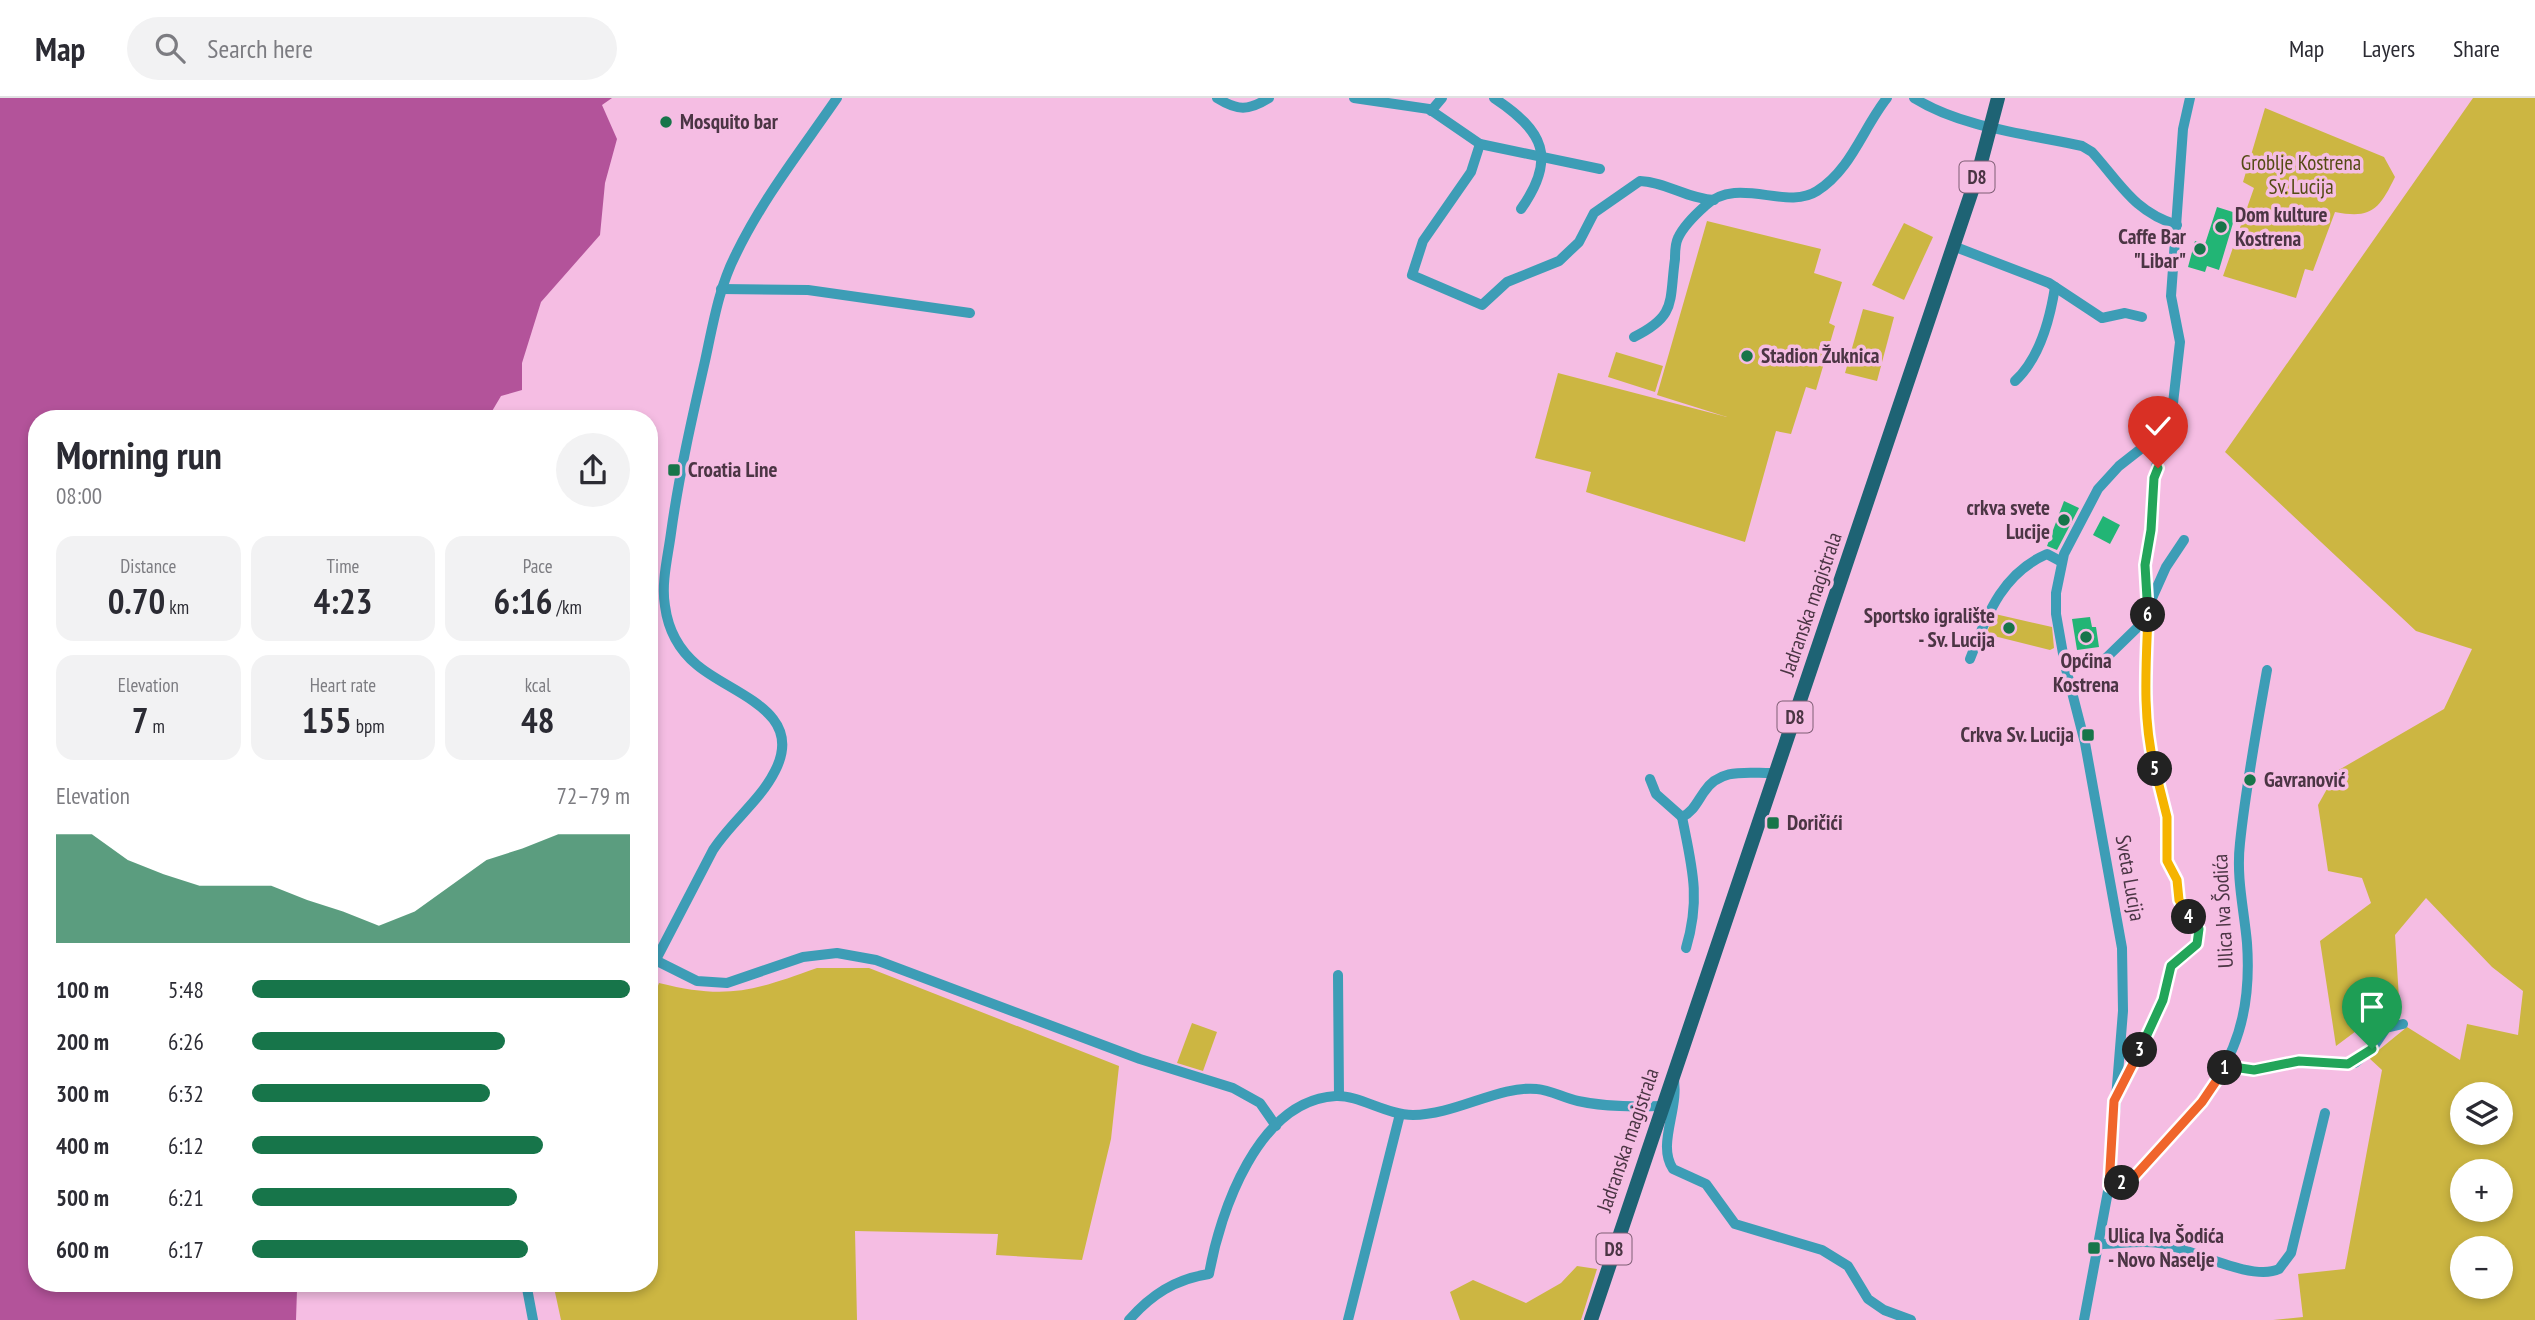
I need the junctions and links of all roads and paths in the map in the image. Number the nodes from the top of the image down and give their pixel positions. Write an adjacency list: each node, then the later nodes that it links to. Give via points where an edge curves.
1 (836, 98): 21 (street, via 757,213)
2 (1217, 98): 3 (street, via 1241,110)
3 (1269, 98)
4 (1354, 98): 11 (street)
5 (1442, 98): 11 (street)
6 (1494, 98): 14 (street, via 1524,117)
7 (1886, 98): 16 (street, via 1851,156 1818,191 1802,197 1722,194)
8 (1914, 98): 12 (street)
9 (1998, 98): 12 (main road, Jadranska magistrala / D8)
10 (2190, 98): 18 (street, Sveta Lucija, via 2183,129)
11 (1431, 111): 13 (street)
12 (1992, 126): 18 (street, via 2082,146 2137,205); 19 (main road, Jadranska magistrala / D8)
13 (1480, 144): 14 (street); 16 (street, via 1471,172 1423,241 1412,275 1482,305 1507,282 1559,261 1579,242 1594,213 1640,181)
14 (1544, 158): 15 (street); 17 (street, via 1538,184)
15 (1601, 169)
16 (1714, 200): 24 (street, via 1677,239 1669,311)
17 (1521, 209)
18 (2177, 225): 26 (street, Sveta Lucija, via 2171,309 2180,342 2175,398)
19 (1953, 246): 20 (street); 33 (main road, Jadranska magistrala / D8)
20 (2055, 287): 23 (street, via 2102,318 2125,313); 25 (street, via 2047,326)
21 (721, 289): 22 (street, via 808,290); 37 (street, via 678,488 663,596 678,645 699,667 769,713 781,736 781,754 770,780 713,850)
22 (970, 313)
23 (2142, 317)
24 (1634, 337)
25 (2015, 381)
26 (2165, 425): 28 (street, Sveta Lucija, via 2098,489); 29 (street, Sveta Lucija, via 2145,565)
27 (2183, 540): 29 (street, Sveta Lucija)
28 (2062, 562): 30 (street, via 2047,554 2003,586); 31 (street, Sveta Lucija, via 2056,614)
29 (2148, 612): 31 (street, Sveta Lucija, via 2110,656); 44 (street, Sveta Lucija, via 2149,745 2165,805 2167,861 2177,880 2182,908 2199,929 2199,937 2190,952 2171,966 2163,1000)
30 (1970, 659)
31 (2066, 666): 44 (street, Sveta Lucija, via 2119,920 2123,1012)
32 (2267, 670): 41 (street, Ulica Iva Šodića, via 2239,844 2239,892 2247,944 2244,1011)
33 (1776, 774): 35 (street, via 1738,772 1718,778); 42 (main road, Jadranska magistrala / D8)
34 (1650, 779): 35 (street, via 1656,794)
35 (1682, 817): 36 (street, via 1696,884 1694,920)
36 (1686, 948)
37 (658, 954)
38 (658, 962): 48 (street, via 697,981 727,983 803,957 836,953 876,960 1140,1059 1233,1088 1260,1103)
39 (1338, 975): 43 (street)
40 (2403, 1024): 41 (street, via 2386,1028 2355,1063 2299,1061 2254,1070)
41 (2226, 1066): 49 (street, Ulica Iva Šodića, via 2202,1102 2133,1178)
42 (1673, 1074): 45 (main road, Jadranska magistrala / D8); 56 (street, via 1677,1091 1666,1151 1673,1169 1706,1184 1735,1224 1822,1250 1848,1266 1868,1299)
43 (1339, 1096): 47 (street); 48 (street, via 1300,1108)
44 (2114, 1101): 49 (street, Sveta Lucija)
45 (1662, 1106): 47 (street, via 1611,1107 1536,1088 1446,1112); 55 (main road, Jadranska magistrala / D8)
46 (2325, 1113): 50 (street, via 2291,1253 2279,1269 2263,1272 2155,1243)
47 (1400, 1114): 54 (street)
48 (1276, 1126): 53 (street, via 1237,1180 1215,1240 1209,1274 1160,1291)
49 (2109, 1186): 50 (street, Sveta Lucija)
50 (2099, 1244): 57 (street, Sveta Lucija)
51 (528, 1292): 52 (street)
52 (533, 1320)
53 (1129, 1320)
54 (1348, 1320)
55 (1591, 1320)
56 (1911, 1320)
57 (2084, 1320)

